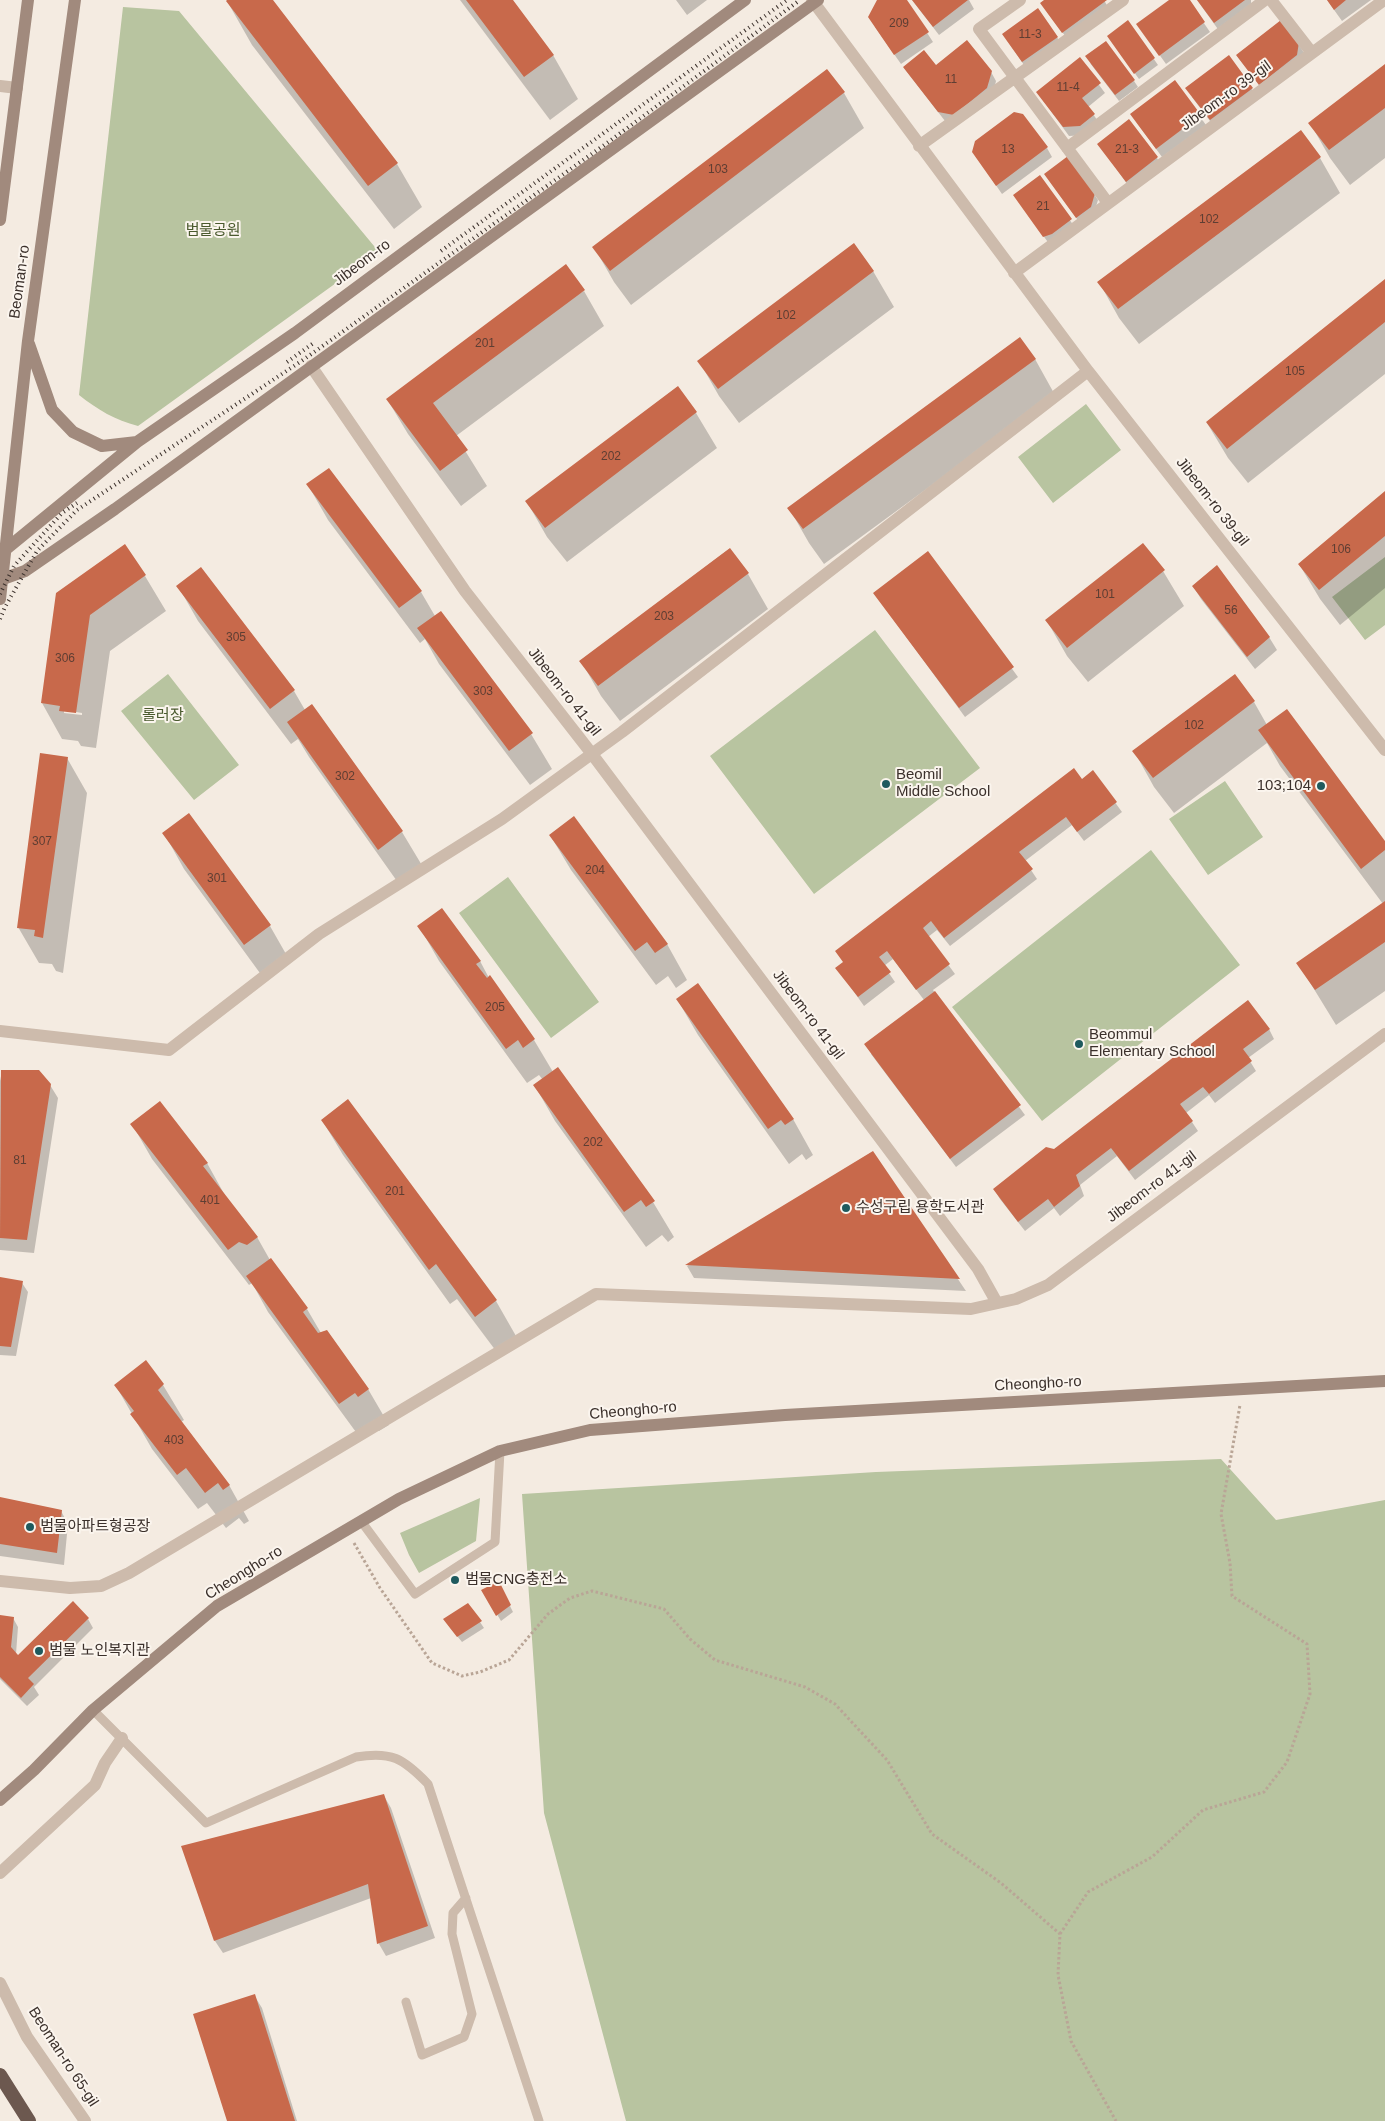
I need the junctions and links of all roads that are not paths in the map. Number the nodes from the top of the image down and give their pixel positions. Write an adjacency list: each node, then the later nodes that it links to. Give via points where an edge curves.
1 (28, 0): 13 (main road)
2 (75, 0): 19 (main road, Beoman-ro)
3 (745, 0): 22 (main road, Jibeom-ro, via 295,333)
4 (1020, 0): 11 (street, via 979,30)
5 (1123, 0): 11 (street)
6 (1265, 0): 15 (street)
7 (1271, 0): 10 (street)
8 (1384, 0): 10 (street, Jibeom-ro 39-gil)
9 (814, 1): 14 (street, Jibeom-ro 39-gil); 20 (main road)
10 (1312, 53): 16 (street, Jibeom-ro 39-gil)
11 (1015, 77): 14 (street); 15 (street)
12 (0, 86): 13 (street)
13 (17, 88): 17 (main road)
14 (919, 146): 18 (street, Jibeom-ro 39-gil)
15 (1067, 148): 16 (street)
16 (1108, 203): 18 (street, Jibeom-ro 39-gil)
17 (0, 220)
18 (1014, 273): 21 (street, Jibeom-ro 39-gil)
19 (28, 340): 22 (main road, via 52,410 73,432 102,446); 23 (main road, Beoman-ro)
20 (311, 366): 24 (main road, via 83,531 25,571); 27 (street, Jibeom-ro 41-gil, via 465,591)
21 (1088, 371): 26 (street, Jibeom-ro 39-gil); 27 (street)
22 (137, 442): 23 (main road, Jibeom-ro)
23 (2, 552): 24 (main road, Beoman-ro)
24 (1, 580): 25 (main road, Beoman-ro)
25 (0, 599)
26 (1385, 750)
27 (592, 754): 28 (street, via 502,819 319,934 168,1050); 30 (street, Jibeom-ro 41-gil, via 978,1269)
28 (0, 1031)
29 (1383, 1040): 30 (street, Jibeom-ro 41-gil, via 1048,1285 1016,1299)
30 (997, 1303): 34 (street, via 971,1309 596,1294 101,1586 70,1588)
31 (1385, 1381): 32 (main road, Cheongho-ro, via 785,1415 590,1430)
32 (500, 1451): 33 (main road, Cheongho-ro, via 399,1499); 33 (lane, via 495,1542 415,1594)
33 (361, 1521): 35 (main road, Cheongho-ro, via 217,1606)
34 (0, 1581)
35 (93, 1710): 36 (lane); 37 (main road, Cheongho-ro)
36 (122, 1738): 38 (street, via 95,1785); 39 (lane, via 206,1823 356,1756 377,1754 395,1758 412,1768 428,1784)
37 (0, 1800)
38 (0, 1873)
39 (466, 1898): 41 (lane, via 453,1913 452,1934 472,2014 464,2037 422,2055); 45 (lane)
40 (0, 1983): 44 (street, Beoman-ro 65-gil, via 27,2037)
41 (406, 2002)
42 (0, 2075): 43 (highway)
43 (29, 2121)
44 (85, 2121)
45 (539, 2121)

